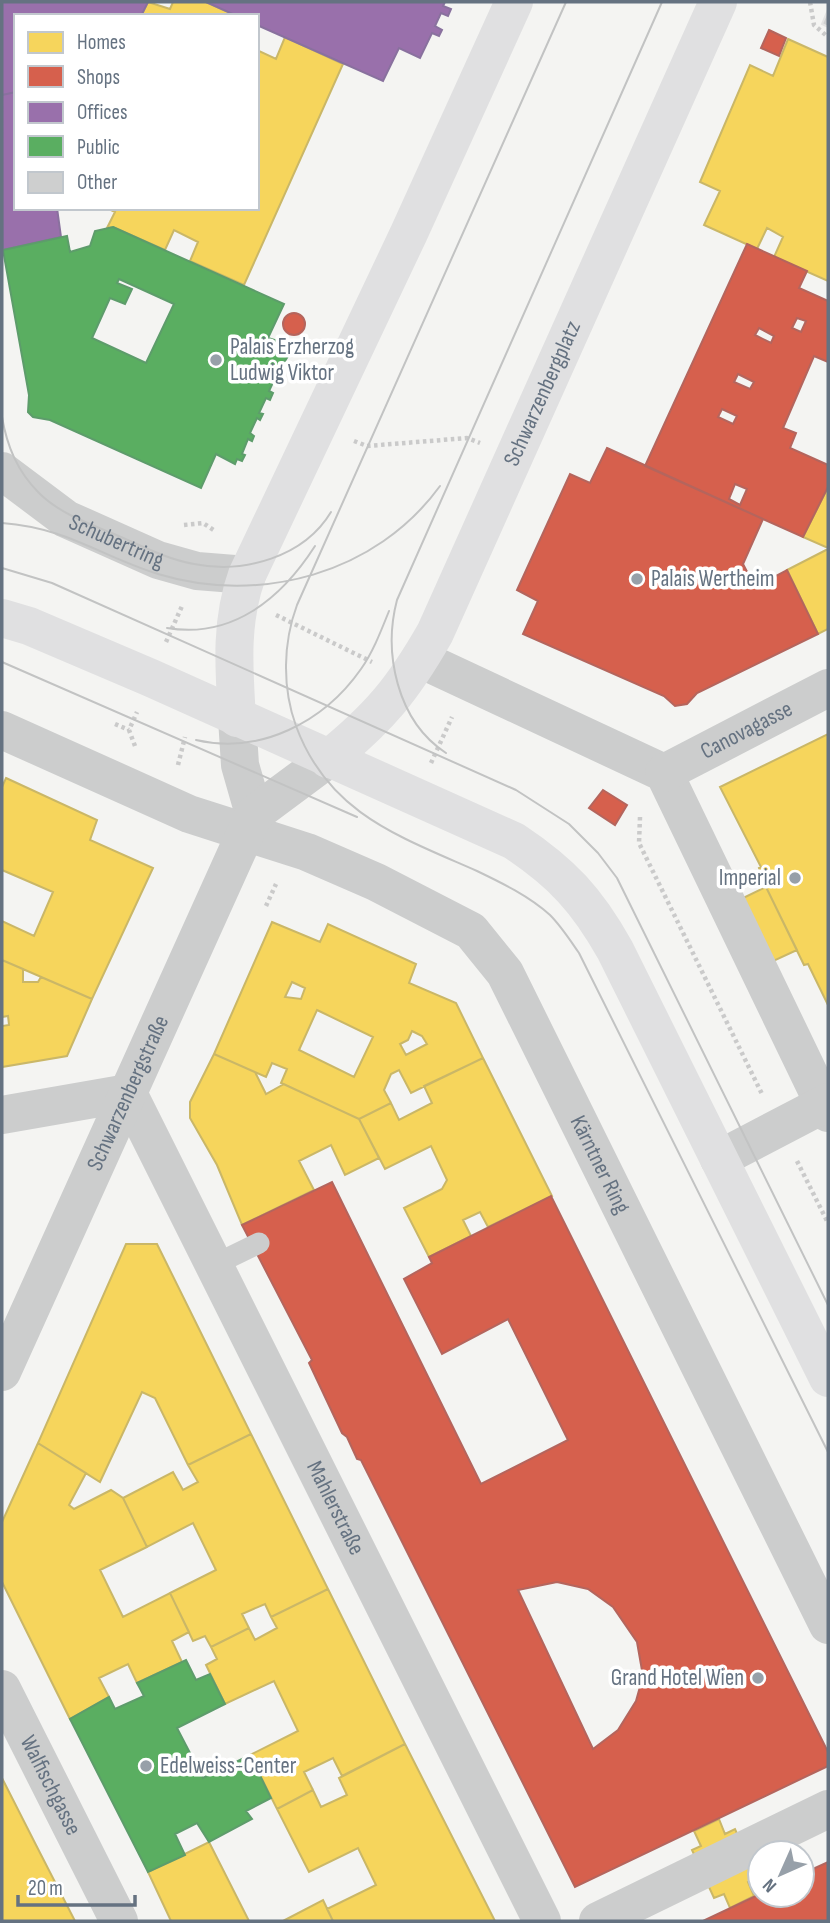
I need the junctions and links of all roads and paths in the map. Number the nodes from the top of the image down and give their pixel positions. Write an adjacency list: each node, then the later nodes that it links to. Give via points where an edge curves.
1 (514, 2): 8 (main road)
2 (718, 2): 10 (main road, Schwarzenbergplatz)
3 (810, 2): 4 (path, via 814,25)
4 (828, 37)
5 (488, 446): 6 (path, via 467,438 367,446 350,440)
6 (345, 451)
7 (2, 471): 8 (street, Schubertring, via 66,519 158,560 197,571)
8 (247, 575): 12 (main road, via 236,611 233,643)
9 (2, 618): 12 (main road)
10 (421, 659): 16 (main road, Schwarzenbergplatz, via 377,718); 17 (street)
11 (828, 688): 17 (street, Canovagasse)
12 (237, 718): 16 (main road); 18 (street)
13 (115, 724): 15 (path)
14 (2, 730): 18 (street, via 189,814)
15 (129, 730)
16 (328, 759): 18 (street, Schwarzenbergstraße); 26 (main road, via 514,841 567,880 594,912 615,950)
17 (664, 773): 23 (street)
18 (250, 824): 22 (street, Schwarzenbergstraße); 32 (street, Kärntner Ring, via 471,931 505,973)
19 (639, 843): 25 (path)
20 (279, 877): 21 (path)
21 (265, 906)
22 (128, 1093): 24 (street); 29 (street, Mahlerstraße); 30 (street, Schwarzenbergstraße)
23 (827, 1107): 25 (street)
24 (2, 1115)
25 (779, 1126): 26 (street); 27 (path)
26 (719, 1159): 31 (main road)
27 (828, 1223)
28 (259, 1243): 29 (lane)
29 (214, 1265): 36 (street, Mahlerstraße)
30 (2, 1372)
31 (828, 1378)
32 (828, 1625)
33 (2, 1689): 35 (street, Walfischgasse)
34 (828, 1809): 37 (street)
35 (118, 1921)
36 (542, 1921)
37 (598, 1921)

